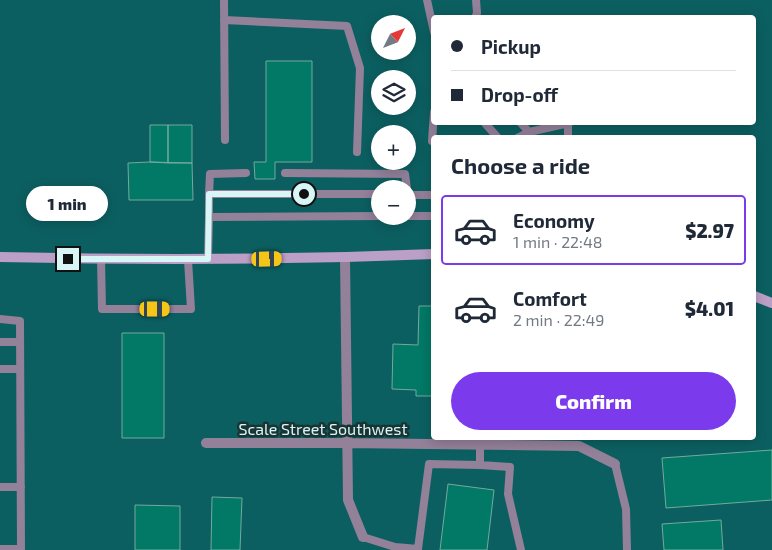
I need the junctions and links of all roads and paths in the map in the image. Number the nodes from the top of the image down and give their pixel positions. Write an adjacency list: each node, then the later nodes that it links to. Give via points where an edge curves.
1 (224, 0): 6 (lane)
2 (427, 0): 5 (lane)
3 (476, 0): 4 (lane)
4 (476, 15)
5 (431, 18)
6 (224, 20): 13 (lane); 14 (lane, via 346,26 360,68)
7 (487, 125): 11 (lane)
8 (523, 125): 10 (lane)
9 (559, 125): 10 (lane)
10 (529, 132): 12 (lane)
11 (495, 135)
12 (523, 135)
13 (225, 140)
14 (357, 152)
15 (246, 173): 19 (lane, via 210,174)
16 (285, 173): 17 (lane, via 404,174)
17 (405, 180)
18 (416, 193): 21 (lane)
19 (209, 194): 20 (lane); 25 (lane)
20 (371, 194)
21 (431, 195)
22 (371, 216): 25 (lane)
23 (416, 216): 24 (lane)
24 (431, 216)
25 (209, 217): 30 (lane)
26 (431, 254): 28 (street)
27 (0, 257): 29 (street)
28 (346, 258): 30 (street); 40 (street)
29 (101, 259): 31 (street); 31 (lane, via 102,309 191,309)
30 (208, 259): 31 (street)
31 (188, 260)
32 (756, 297): 33 (street)
33 (772, 303)
34 (0, 320): 36 (lane, via 20,321)
35 (0, 342): 36 (lane)
36 (20, 342): 38 (lane)
37 (0, 369): 38 (lane)
38 (20, 369): 45 (lane)
39 (206, 443): 40 (street, Scale Street Southwest)
40 (346, 443): 41 (street, Scale Street Southwest); 46 (street, via 348,500)
41 (480, 445): 42 (street, Scale Street Southwest, via 579,446); 43 (lane)
42 (615, 464): 50 (lane, via 626,508)
43 (480, 465): 48 (lane, via 429,464); 49 (lane, via 510,467 508,494)
44 (0, 487): 45 (lane)
45 (21, 488): 47 (lane, via 22,549)
46 (363, 537): 48 (lane, via 395,547)
47 (0, 549)
48 (418, 549)
49 (521, 550)
50 (627, 550)

